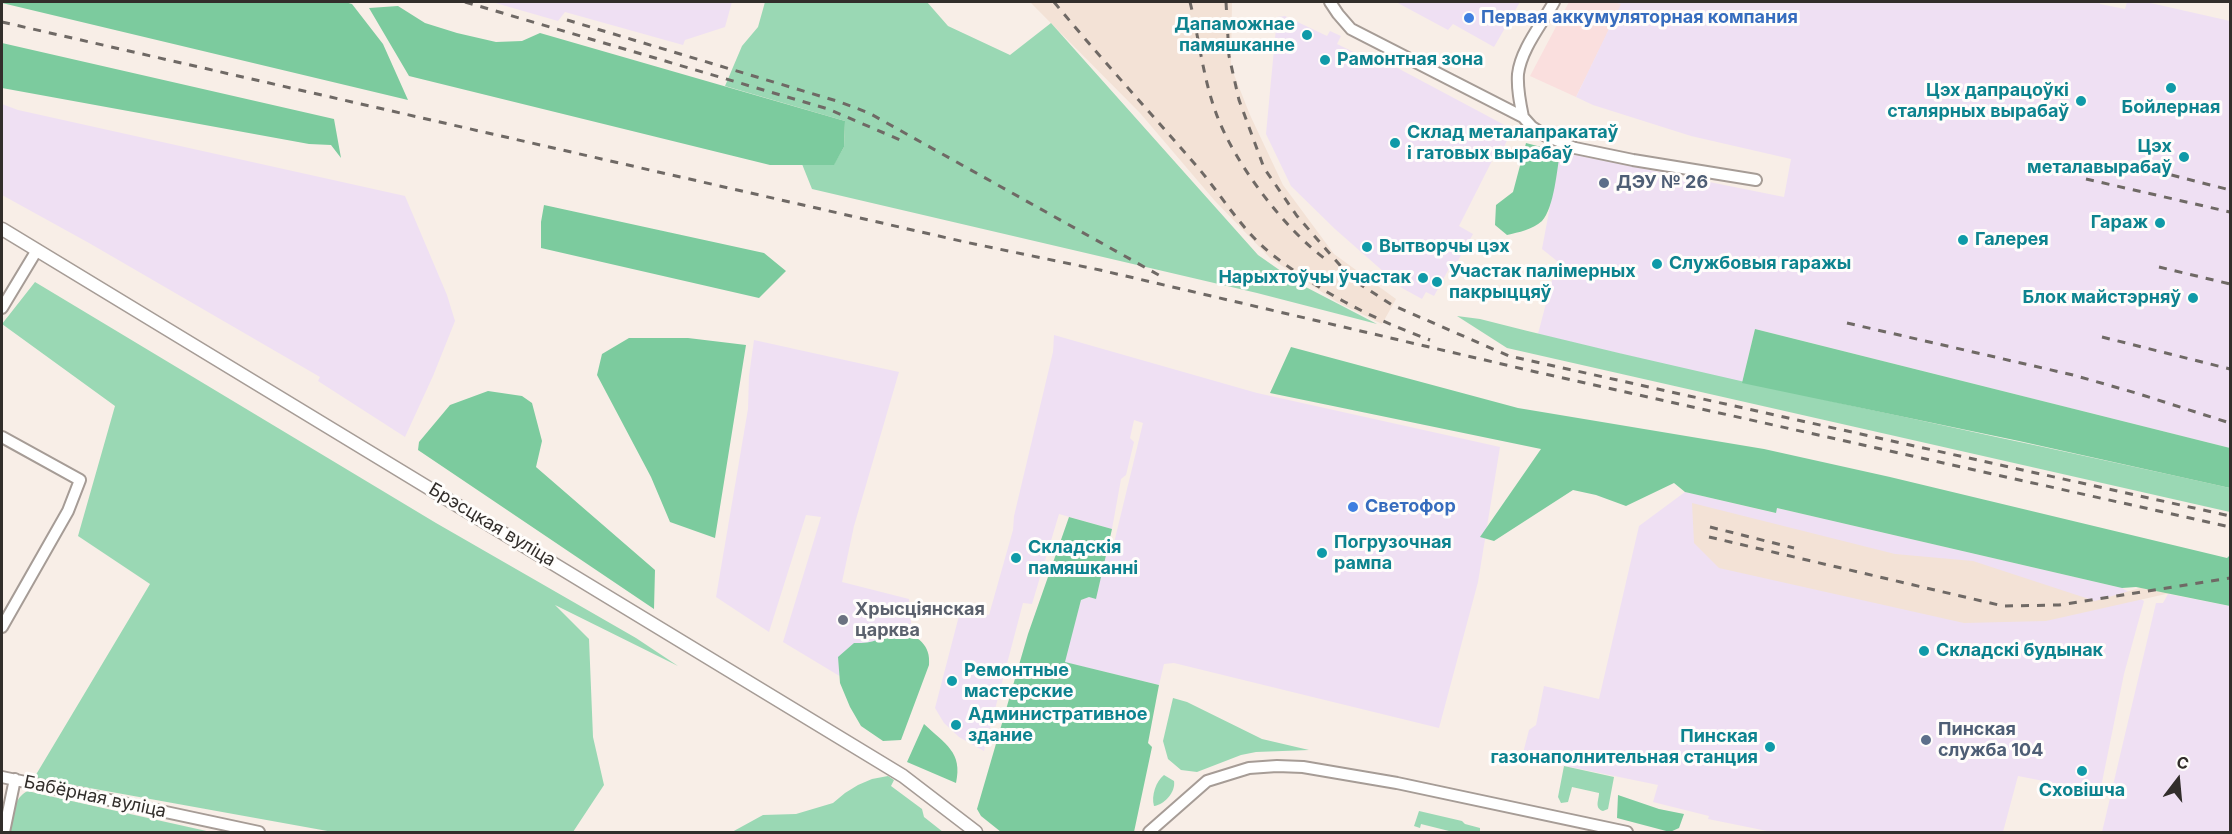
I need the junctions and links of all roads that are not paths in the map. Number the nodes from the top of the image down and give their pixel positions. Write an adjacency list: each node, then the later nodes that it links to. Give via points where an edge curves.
1 (1330, 2): 3 (street, via 1351,29)
2 (1554, 2): 3 (street, via 1519,72)
3 (1523, 117): 4 (street, via 1546,136 1575,148)
4 (1756, 180)
5 (2, 229): 6 (main road, Брэсцкая вуліца)
6 (37, 250): 7 (street); 15 (main road, Брэсцкая вуліца, via 903,776)
7 (4, 296): 8 (street)
8 (2, 308)
9 (2, 437): 10 (street, via 80,480 68,511)
10 (2, 627)
11 (2, 777): 12 (street, Бабёрная вуліца)
12 (15, 779): 13 (street); 14 (street, Бабёрная вуліца)
13 (3, 832)
14 (259, 832)
15 (976, 832)
16 (1149, 832): 17 (street, via 1207,781 1250,768 1276,766 1397,783)
17 (1627, 832)

